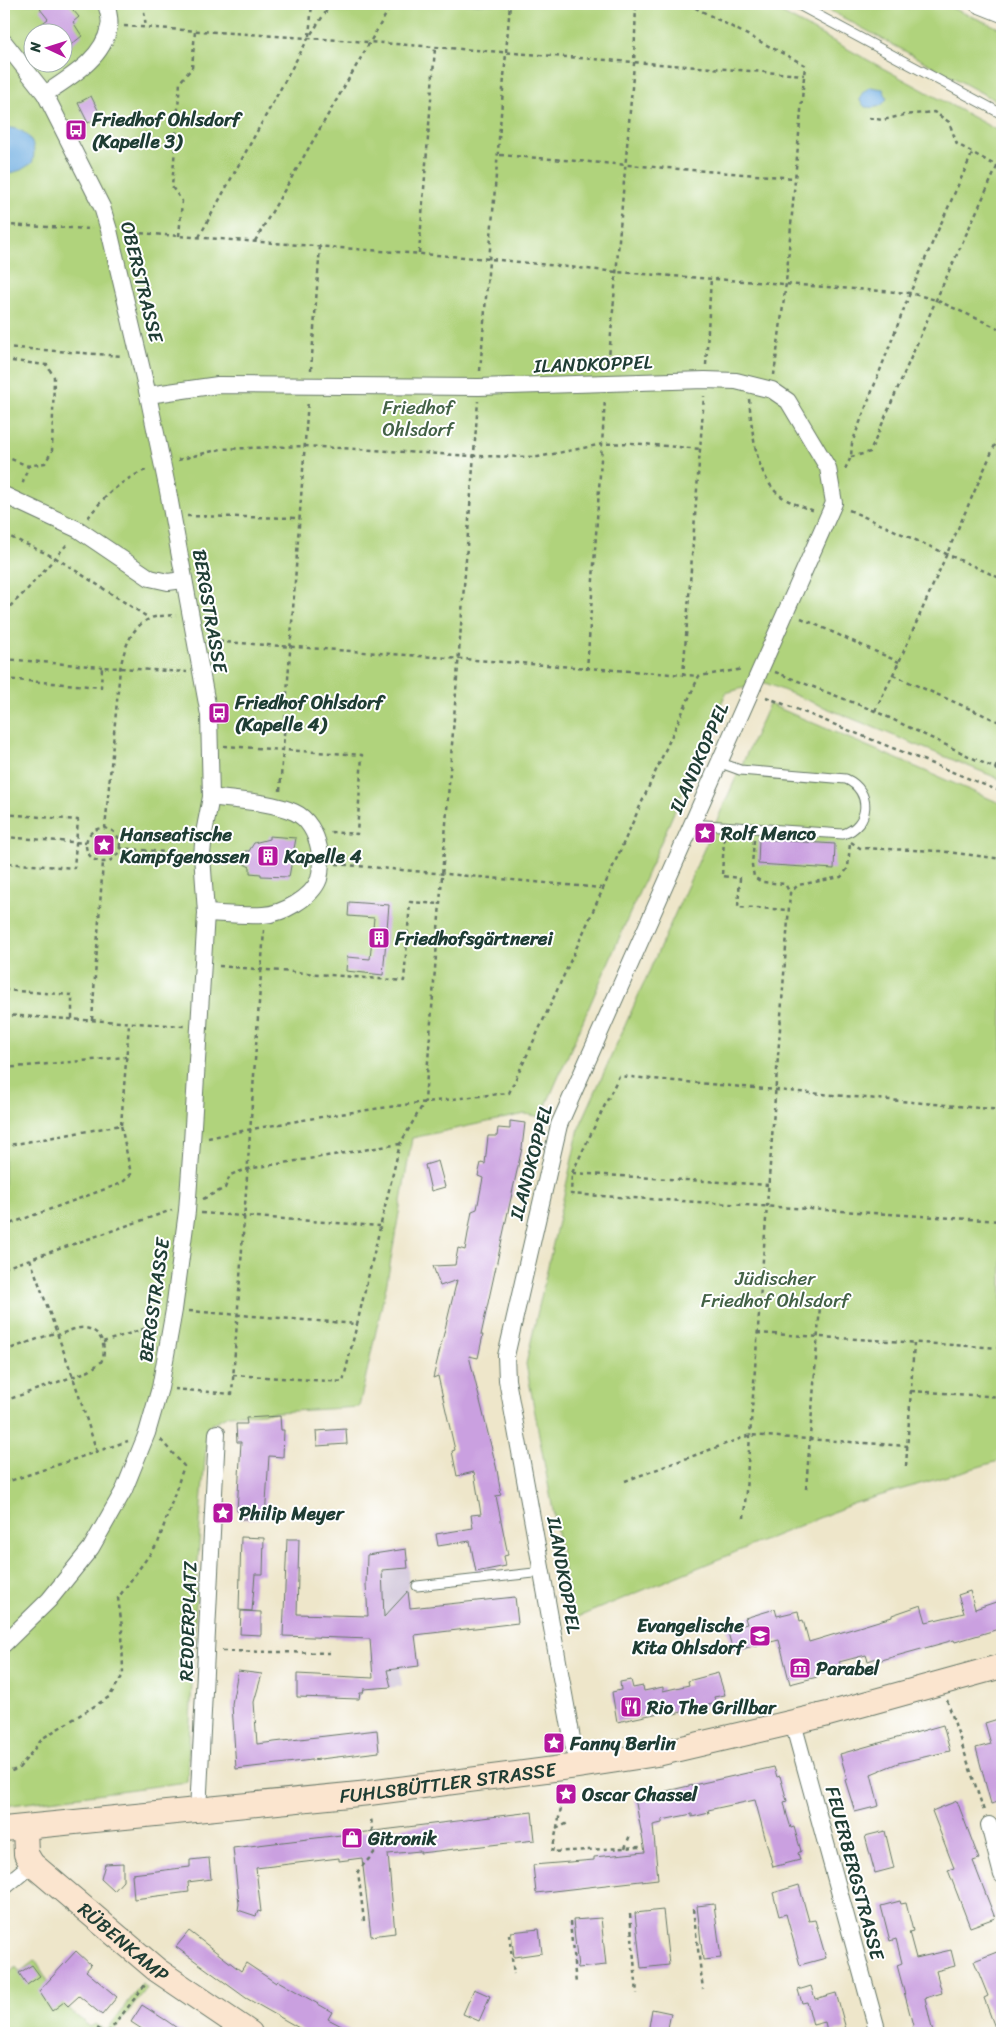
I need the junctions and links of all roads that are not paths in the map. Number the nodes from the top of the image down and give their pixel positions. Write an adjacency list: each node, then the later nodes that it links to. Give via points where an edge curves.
1 (106, 4): 6 (street, via 110,26 103,46 80,71)
2 (797, 4): 7 (lane)
3 (977, 4): 4 (street)
4 (1002, 14)
5 (4, 42): 6 (street, OBERSTRASSE)
6 (45, 94): 8 (street, OBERSTRASSE, via 102,207)
7 (1002, 114)
8 (148, 395): 9 (street, OBERSTRASSE); 12 (street, ILANDKOPPEL, via 218,385 479,387 705,380 772,390 788,401 828,468 831,503)
9 (168, 491): 11 (street, BERGSTRASSE)
10 (11, 497): 11 (street, via 79,530 150,578 168,582)
11 (183, 580): 13 (street, BERGSTRASSE, via 208,715)
12 (718, 762): 14 (street, ILANDKOPPEL); 14 (lane, via 740,770 841,778 861,791 865,812 859,825 843,834)
13 (211, 797): 15 (street, BERGSTRASSE, via 202,855); 15 (street, via 265,804 295,813 308,823 317,840 322,863 318,880 305,897 283,910 265,915)
14 (691, 824): 17 (street, ILANDKOPPEL, via 559,1125 506,1356 507,1380)
15 (206, 913): 19 (street, BERGSTRASSE, via 187,1208 174,1315 153,1435 90,1548 49,1600)
16 (217, 1433): 23 (street, REDDERPLATZ)
17 (543, 1572): 18 (lane); 22 (street, ILANDKOPPEL)
18 (417, 1586)
19 (4, 1644)
20 (1002, 1666): 21 (main road, FUHLSBÜTTLER STRASSE)
21 (794, 1723): 22 (main road, FUHLSBÜTTLER STRASSE, via 657,1754); 30 (street, FEUERBERGSTRASSE)
22 (577, 1766): 23 (main road, FUHLSBÜTTLER STRASSE)
23 (198, 1811): 25 (main road, FUHLSBÜTTLER STRASSE)
24 (989, 1825): 27 (street)
25 (14, 1828): 26 (main road)
26 (32, 1864): 28 (street); 29 (main road, RÜBENKAMP, via 157,1970)
27 (1002, 1875)
28 (4, 1887)
29 (250, 2033)
30 (878, 2033)

